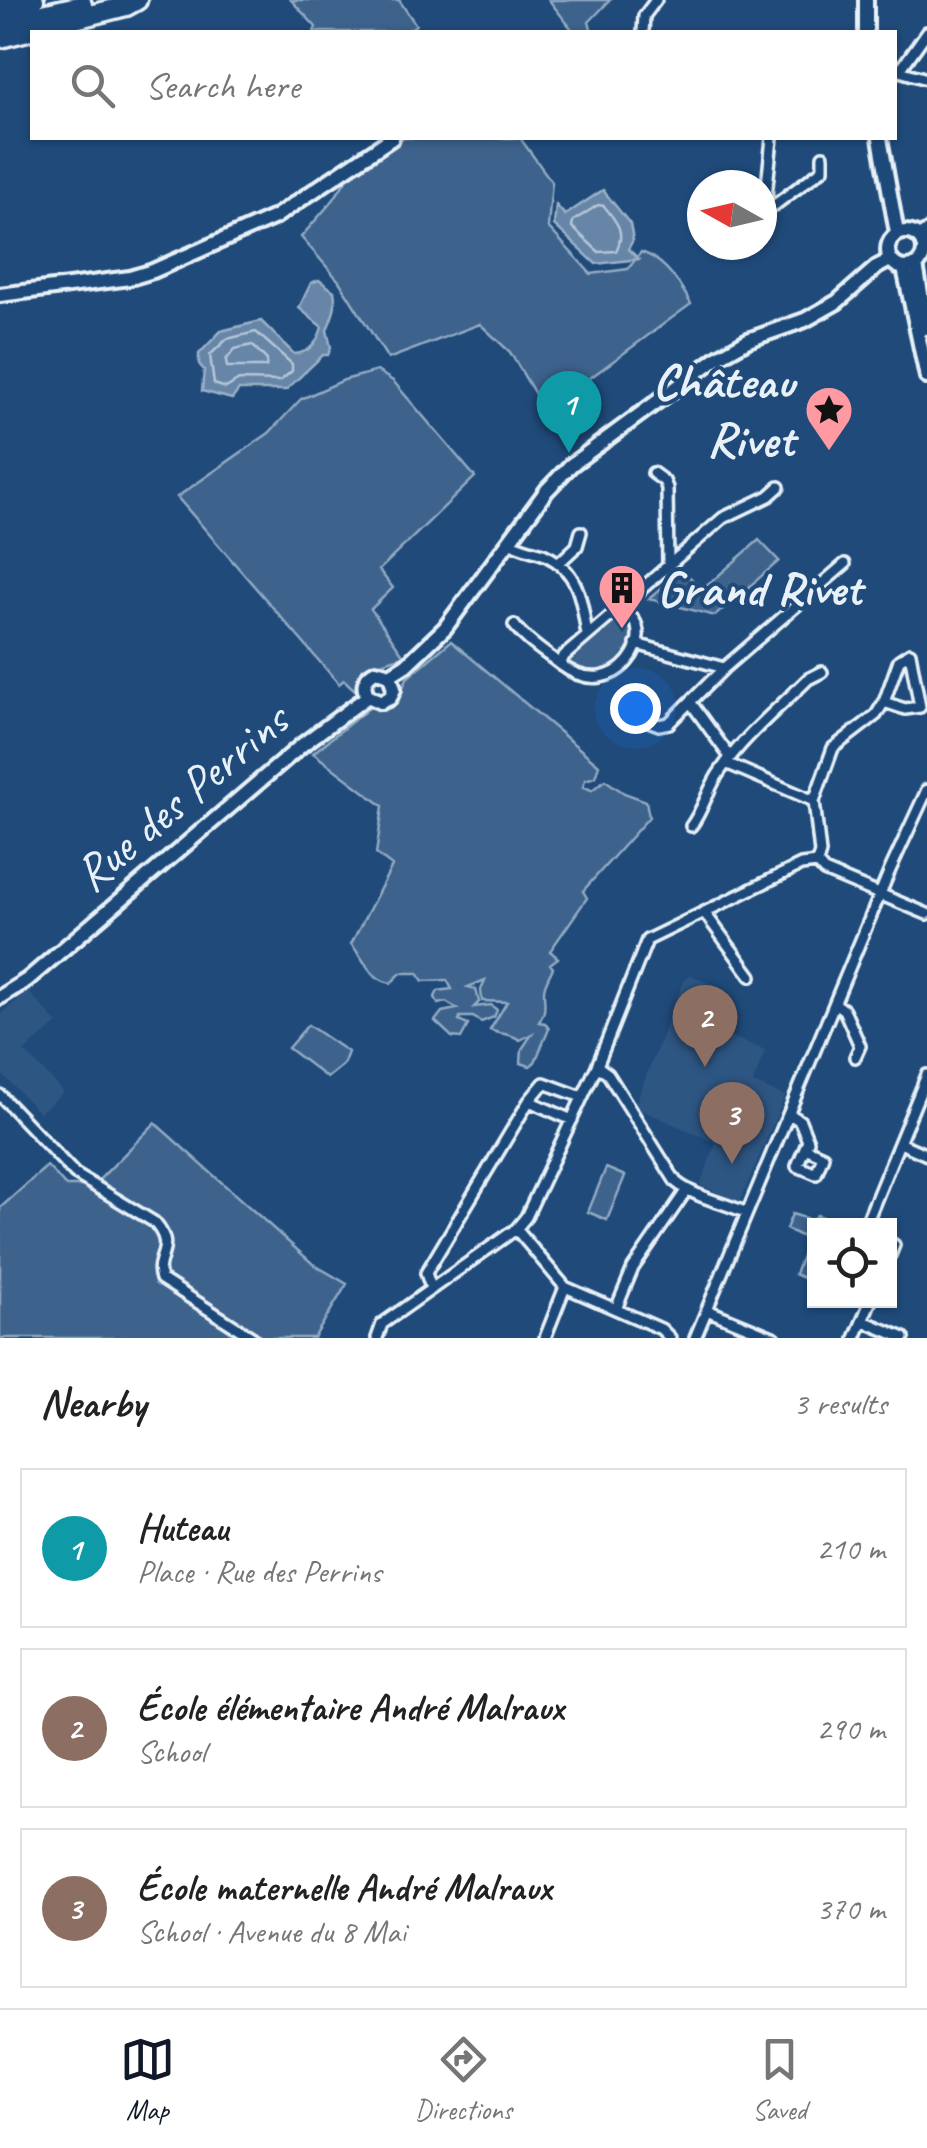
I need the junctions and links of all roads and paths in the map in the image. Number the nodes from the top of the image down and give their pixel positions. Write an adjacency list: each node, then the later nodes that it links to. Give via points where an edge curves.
1 (34, 0): 6 (highway)
2 (104, 0): 7 (highway)
3 (138, 0): 9 (highway)
4 (656, 0): 10 (street)
5 (863, 0): 11 (street)
6 (0, 8)
7 (0, 24)
8 (30, 30): 13 (highway)
9 (32, 30)
10 (642, 30)
11 (864, 30)
12 (927, 32): 14 (street)
13 (0, 38)
14 (897, 70): 15 (street)
15 (927, 78)
16 (389, 140): 23 (street, via 275,218 153,272)
17 (772, 140): 19 (street, via 766,196 772,207 822,169)
18 (885, 140): 20 (street)
19 (823, 156)
20 (917, 237): 21 (street, via 889,242); 22 (street, via 923,258)
21 (890, 260): 22 (street); 29 (street, via 806,320 718,357 570,465)
22 (910, 267): 24 (street); 25 (street)
23 (0, 295)
24 (927, 328)
25 (927, 377)
26 (653, 472): 32 (street, via 666,488)
27 (779, 487): 32 (street, via 723,518)
28 (581, 532): 30 (street)
29 (508, 542): 30 (street); 40 (street, via 445,628)
30 (559, 563): 35 (street, via 579,589)
31 (844, 564): 38 (street)
32 (668, 566): 33 (street)
33 (623, 611): 35 (street); 36 (street, via 636,623)
34 (514, 625): 37 (street)
35 (587, 636): 37 (street)
36 (636, 644): 37 (street, via 620,668 600,677 578,676); 38 (street)
37 (561, 664)
38 (724, 668): 43 (street)
39 (822, 672): 45 (street)
40 (390, 676): 41 (street, via 376,671 367,677); 41 (street, via 390,698)
41 (368, 696): 54 (street, Rue des Perrins, via 27,980)
42 (884, 702): 42 (street, via 899,660 910,653 920,707); 47 (street, via 876,716 833,748)
43 (691, 703): 44 (street, via 668,723); 45 (street)
44 (651, 722)
45 (728, 760): 47 (street); 48 (street)
46 (927, 790): 50 (street)
47 (814, 800): 49 (street)
48 (691, 826)
49 (817, 863): 50 (street); 51 (street)
50 (880, 894): 52 (street); 55 (street)
51 (704, 912): 53 (street); 57 (street, via 648,940)
52 (927, 914)
53 (751, 976)
54 (0, 995)
55 (836, 1004): 56 (street, via 860,1046); 62 (street)
56 (855, 1057)
57 (597, 1066): 60 (street); 67 (street)
58 (927, 1075): 64 (street)
59 (0, 1095): 77 (street, via 75,1174 162,1230 161,1279)
60 (582, 1097): 61 (street, via 544,1083); 63 (street)
61 (529, 1101): 63 (street); 71 (street, via 426,1273)
62 (790, 1114): 65 (street, via 808,1140); 68 (street)
63 (572, 1120): 70 (street)
64 (900, 1144): 66 (street); 69 (street)
65 (804, 1148)
66 (927, 1155)
67 (686, 1190): 68 (street); 73 (street)
68 (747, 1213): 75 (street)
69 (868, 1218)
70 (516, 1229): 71 (street); 72 (street)
71 (432, 1288): 78 (street, via 382,1324)
72 (565, 1288): 73 (street); 79 (street)
73 (616, 1308): 80 (street)
74 (868, 1308): 76 (street)
75 (707, 1310): 81 (street); 82 (street)
76 (863, 1321): 83 (street); 84 (street)
77 (252, 1338)
78 (377, 1338)
79 (545, 1338)
80 (670, 1338)
81 (695, 1338)
82 (775, 1338)
83 (855, 1338)
84 (904, 1338)

